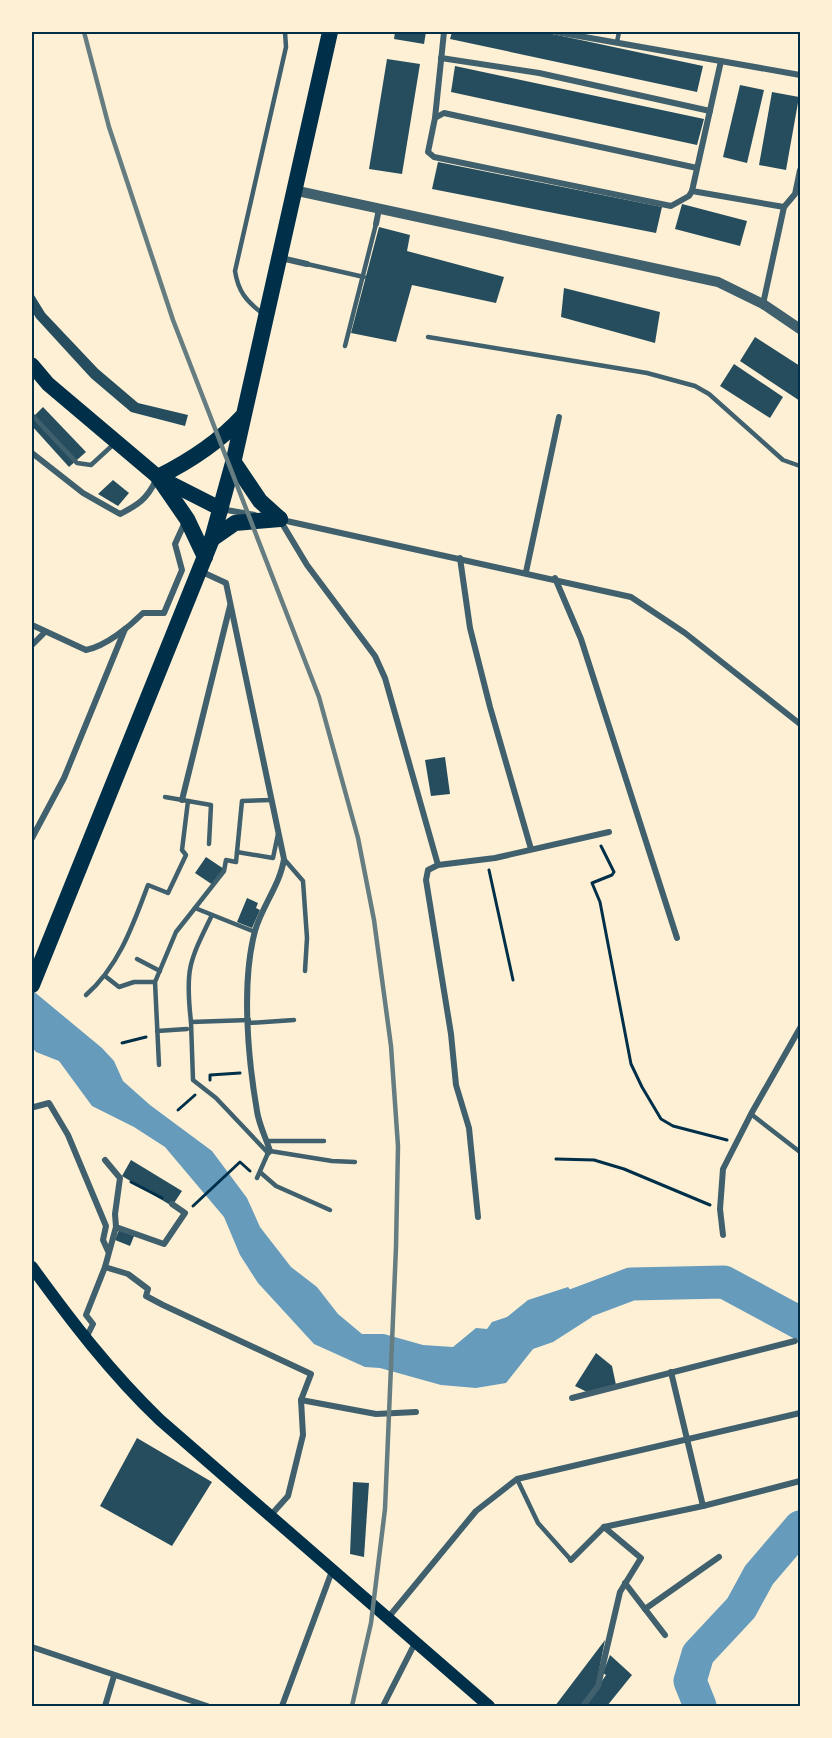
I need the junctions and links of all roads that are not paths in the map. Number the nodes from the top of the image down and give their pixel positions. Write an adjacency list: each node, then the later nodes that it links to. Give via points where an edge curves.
1 (285, 32): 23 (lane, via 285,47 235,271 238,288)
2 (330, 32): 14 (highway)
3 (444, 32): 7 (street)
4 (556, 32): 6 (street)
5 (619, 32): 6 (lane)
6 (617, 42): 8 (street)
7 (441, 58): 10 (street, via 539,73); 11 (street)
8 (721, 61): 9 (street); 10 (street)
9 (801, 75)
10 (710, 111): 12 (street)
11 (435, 118): 12 (street, via 444,113); 15 (street, via 428,152 434,157 671,206)
12 (697, 168): 15 (street)
13 (801, 170): 16 (street, via 795,194)
14 (293, 190): 17 (street); 19 (highway)
15 (692, 191): 16 (street)
16 (784, 207): 22 (street)
17 (379, 209): 18 (street); 22 (street, via 694,276 718,282)
18 (376, 224): 21 (lane)
19 (278, 257): 20 (street); 23 (highway)
20 (307, 264): 21 (lane)
21 (364, 277): 26 (lane)
22 (763, 304): 24 (street)
23 (265, 316): 29 (highway)
24 (801, 329)
25 (428, 337): 34 (lane, via 647,373 695,386 783,460)
26 (345, 346)
27 (32, 370): 31 (main road)
28 (32, 416): 31 (lane, via 77,463 91,465)
29 (243, 416): 33 (highway); 35 (highway, via 200,454)
30 (559, 417): 42 (street)
31 (115, 443): 35 (main road)
32 (32, 453): 35 (street, via 83,493 120,514 141,504)
33 (233, 461): 36 (highway); 38 (highway, via 260,501)
34 (801, 466)
35 (158, 477): 36 (main road); 37 (highway)
36 (221, 509): 38 (street); 39 (highway)
37 (187, 519): 41 (highway); 46 (street, via 175,544 182,570 164,613 143,613)
38 (280, 519): 39 (highway, via 235,523); 40 (street); 60 (street, via 307,565 375,656 385,678)
39 (212, 539): 41 (highway)
40 (460, 558): 42 (street); 57 (street, via 470,628)
41 (202, 564): 44 (street, via 226,583); 70 (highway)
42 (526, 572): 43 (street)
43 (555, 578): 49 (street, via 631,597); 64 (street, via 581,639)
44 (231, 603): 51 (street); 52 (street)
45 (32, 625): 47 (street)
46 (125, 628): 47 (street, via 86,650); 55 (street, via 64,778)
47 (44, 633): 48 (street)
48 (32, 645)
49 (801, 724)
50 (165, 797): 51 (lane)
51 (185, 800): 56 (lane, via 211,805); 68 (lane, via 182,850 186,855 168,893 148,885 129,934)
52 (272, 800): 53 (street); 58 (lane, via 242,801)
53 (278, 831): 58 (lane, via 273,858); 59 (street)
54 (609, 832): 57 (street)
55 (32, 838)
56 (209, 844)
57 (531, 849): 60 (street)
58 (237, 852): 61 (lane, via 236,862 226,860 224,871)
59 (284, 859): 63 (street, via 282,873 263,907); 67 (lane, via 303,881)
60 (438, 865): 89 (street, via 428,870 426,880 456,1085 469,1128)
61 (195, 908): 62 (lane); 66 (lane, via 176,932)
62 (212, 915): 63 (lane); 74 (lane, via 187,975)
63 (255, 932): 73 (street, via 249,966)
64 (677, 938)
65 (137, 959): 66 (lane)
66 (160, 971): 69 (lane)
67 (305, 971)
68 (105, 976): 69 (lane, via 119,987); 71 (lane)
69 (155, 982): 77 (lane)
70 (32, 985)
71 (86, 994)
72 (294, 1020): 73 (lane)
73 (249, 1021): 74 (lane); 82 (street, via 257,1111)
74 (191, 1022): 83 (lane, via 193,1080)
75 (187, 1029): 77 (lane)
76 (801, 1029): 80 (street)
77 (157, 1033): 78 (lane)
78 (159, 1065)
79 (34, 1107): 92 (street, via 49,1103 68,1135 106,1226 103,1240)
80 (751, 1114): 84 (lane); 91 (street, via 723,1169)
81 (324, 1141): 82 (lane)
82 (267, 1142): 83 (street)
83 (269, 1152): 86 (lane); 88 (lane, via 259,1176)
84 (801, 1152)
85 (105, 1160): 90 (street, via 120,1178)
86 (355, 1162)
87 (172, 1204): 90 (street, via 185,1213 164,1244)
88 (330, 1210)
89 (478, 1216)
90 (116, 1227): 92 (street)
91 (723, 1235)
92 (108, 1252): 94 (street)
93 (32, 1267): 95 (main road)
94 (105, 1267): 95 (street, via 86,1315 93,1324); 99 (street, via 128,1274 148,1289 146,1296 163,1305 311,1374)
95 (85, 1340): 106 (main road, via 123,1385)
96 (795, 1341): 97 (street)
97 (671, 1372): 98 (street); 102 (street)
98 (572, 1398)
99 (302, 1400): 100 (street, via 376,1414); 106 (street, via 303,1435 288,1496)
100 (416, 1412)
101 (801, 1413): 102 (street)
102 (686, 1439): 103 (street); 105 (street)
103 (517, 1479): 109 (lane, via 538,1523); 113 (street, via 476,1511)
104 (801, 1481): 105 (street)
105 (703, 1506): 107 (street)
106 (270, 1516): 110 (main road)
107 (604, 1527): 109 (street); 111 (street, via 641,1558)
108 (719, 1557): 112 (street)
109 (571, 1560)
110 (332, 1571): 113 (main road); 120 (street)
111 (625, 1583): 112 (street); 123 (street, via 598,1686)
112 (645, 1609): 114 (street)
113 (386, 1619): 115 (main road)
114 (665, 1635)
115 (415, 1643): 121 (street); 122 (main road)
116 (32, 1647): 117 (street)
117 (114, 1676): 118 (street); 119 (street)
118 (105, 1707)
119 (207, 1707)
120 (282, 1707)
121 (383, 1707)
122 (489, 1707)
123 (583, 1707)

